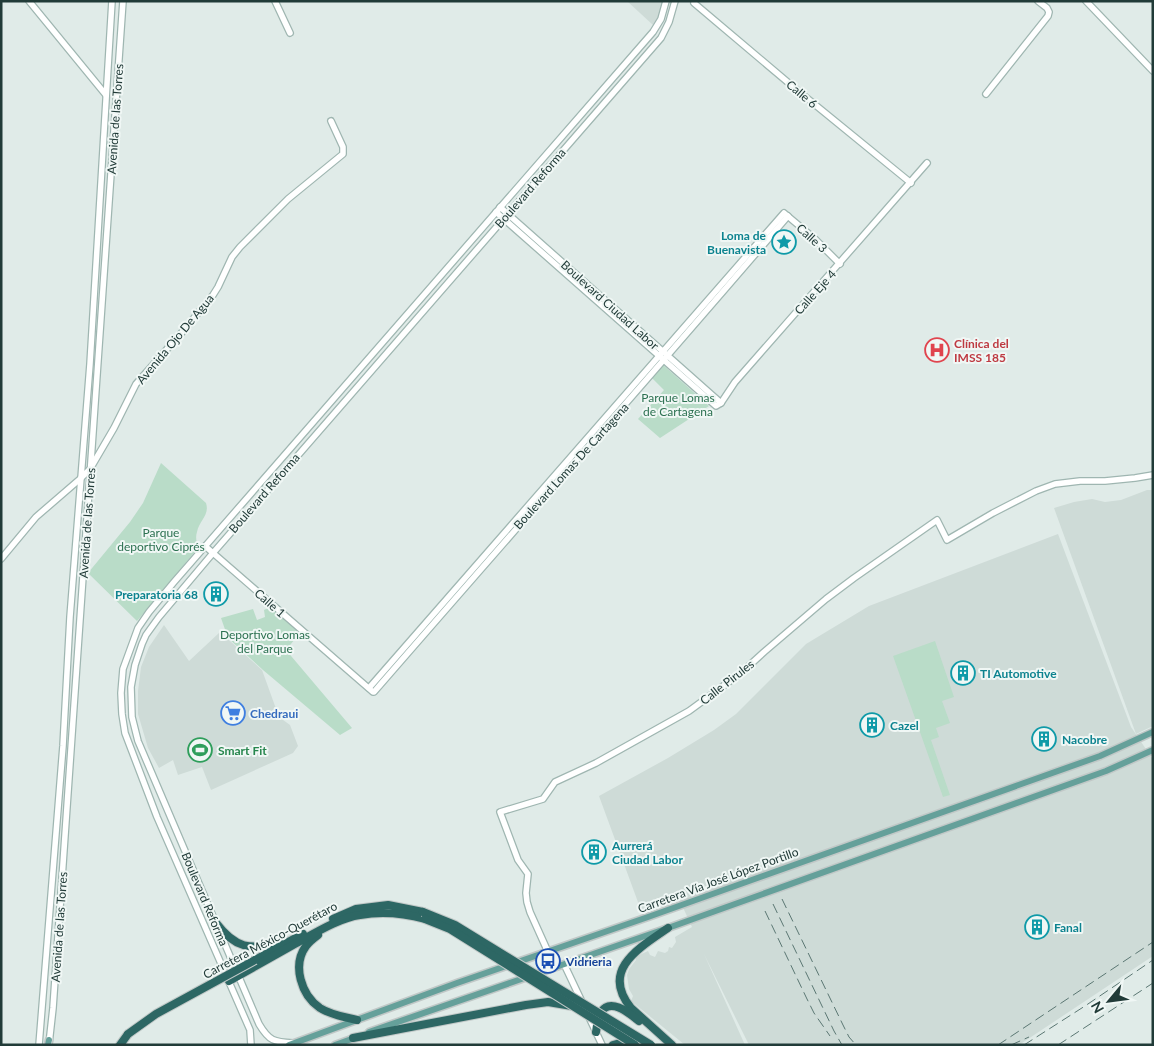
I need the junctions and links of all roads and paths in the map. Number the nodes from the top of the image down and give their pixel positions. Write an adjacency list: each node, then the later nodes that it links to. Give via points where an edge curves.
1 (29, 1): 13 (main road)
2 (112, 1): 13 (main road, Avenida de las Torres)
3 (123, 1): 23 (main road, Avenida de las Torres)
4 (275, 1): 10 (main road)
5 (666, 1): 17 (main road, Boulevard Reforma, via 653,32)
6 (675, 1): 19 (main road, Boulevard Reforma, via 661,38)
7 (1038, 1): 12 (main road, via 1047,8 1048,16)
8 (1086, 1): 11 (main road)
9 (694, 3): 16 (main road, Calle 6)
10 (290, 33)
11 (1153, 71)
12 (986, 94)
13 (106, 95): 25 (main road, Avenida de las Torres)
14 (331, 121): 23 (main road, Avenida Ojo De Agua, via 344,147 343,154 288,198 240,247 213,295 136,384)
15 (927, 163): 16 (main road, Calle Eje 4)
16 (911, 183): 20 (main road, Calle Eje 4)
17 (498, 210): 19 (main road, Boulevard Ciudad Labor); 26 (main road, Boulevard Reforma)
18 (786, 215): 20 (main road, Calle 3); 21 (main road, Boulevard Lomas De Cartagena)
19 (506, 216): 21 (main road, Boulevard Ciudad Labor); 27 (main road, Boulevard Reforma)
20 (840, 264): 22 (main road, Calle Eje 4)
21 (664, 357): 22 (main road, Boulevard Ciudad Labor); 29 (main road, Boulevard Lomas De Cartagena)
22 (718, 405)
23 (90, 469): 25 (main road, Avenida Ojo De Agua); 42 (main road, Avenida de las Torres)
24 (1153, 475): 37 (main road, Calle Pirules, via 1055,484 993,513 947,540 937,520 854,578 741,673 689,711 555,782 543,800 500,812 518,860 528,874 527,902)
25 (80, 479): 28 (main road, Avenida Ojo De Agua, via 36,517); 41 (main road, Avenida de las Torres)
26 (205, 546): 27 (main road, Calle 1); 40 (main road, Boulevard Reforma, via 138,628 123,669 121,703 125,733 134,758)
27 (213, 553): 29 (main road, Calle 1); 33 (main road, Boulevard Reforma, via 146,635 134,668 131,702 138,742)
28 (1, 558)
29 (372, 690)
30 (1153, 732): 37 (main road, Carretera Vía José López Portillo, via 1100,756)
31 (1153, 750): 35 (main road, via 1106,771)
32 (424, 916): 34 (highway, Carretera México-Querétaro, via 388,912 358,915); 36 (highway, Carretera México-Querétaro, via 388,905 356,909); 43 (highway, Carretera México-Querétaro, bridge); 60 (highway, Carretera México-Querétaro, bridge, via 454,925)
33 (216, 923): 36 (highway, via 231,940 245,946 266,947); 39 (main road, Boulevard Reforma)
34 (327, 928): 39 (highway, Carretera México-Querétaro); 45 (highway, via 307,945 301,955 300,978 310,999 320,1008)
35 (668, 928): 38 (main road); 61 (highway, via 629,958 622,968 619,982 625,1001)
36 (296, 938): 53 (highway, Carretera México-Querétaro, bridge, via 156,1014 128,1034)
37 (548, 952): 45 (main road, Carretera Vía José López Portillo)
38 (564, 964): 48 (main road); 49 (main road)
39 (238, 976): 40 (highway, Carretera México-Querétaro); 46 (main road, Boulevard Reforma)
40 (229, 981): 47 (main road, Boulevard Reforma)
41 (44, 998): 42 (main road); 44 (main road, Avenida de las Torres)
42 (54, 999): 50 (main road, Avenida de las Torres)
43 (577, 1008): 49 (highway, via 548,1002); 59 (highway, Carretera México-Querétaro, bridge)
44 (43, 1013): 50 (main road); 52 (main road, Avenida de las Torres)
45 (357, 1020): 51 (main road, Carretera Vía José López Portillo)
46 (259, 1024): 47 (main road); 51 (main road, Boulevard Reforma, via 267,1037)
47 (250, 1030): 54 (main road, Boulevard Reforma)
48 (596, 1032): 56 (main road); 61 (highway, via 600,1014 611,1006 629,1014)
49 (353, 1038): 55 (main road)
50 (49, 1043)
51 (291, 1044)
52 (39, 1045)
53 (120, 1045)
54 (251, 1045)
55 (335, 1045)
56 (602, 1045)
57 (613, 1045): 58 (highway)
58 (626, 1045)
59 (635, 1045)
60 (651, 1045)
61 (671, 1045)

